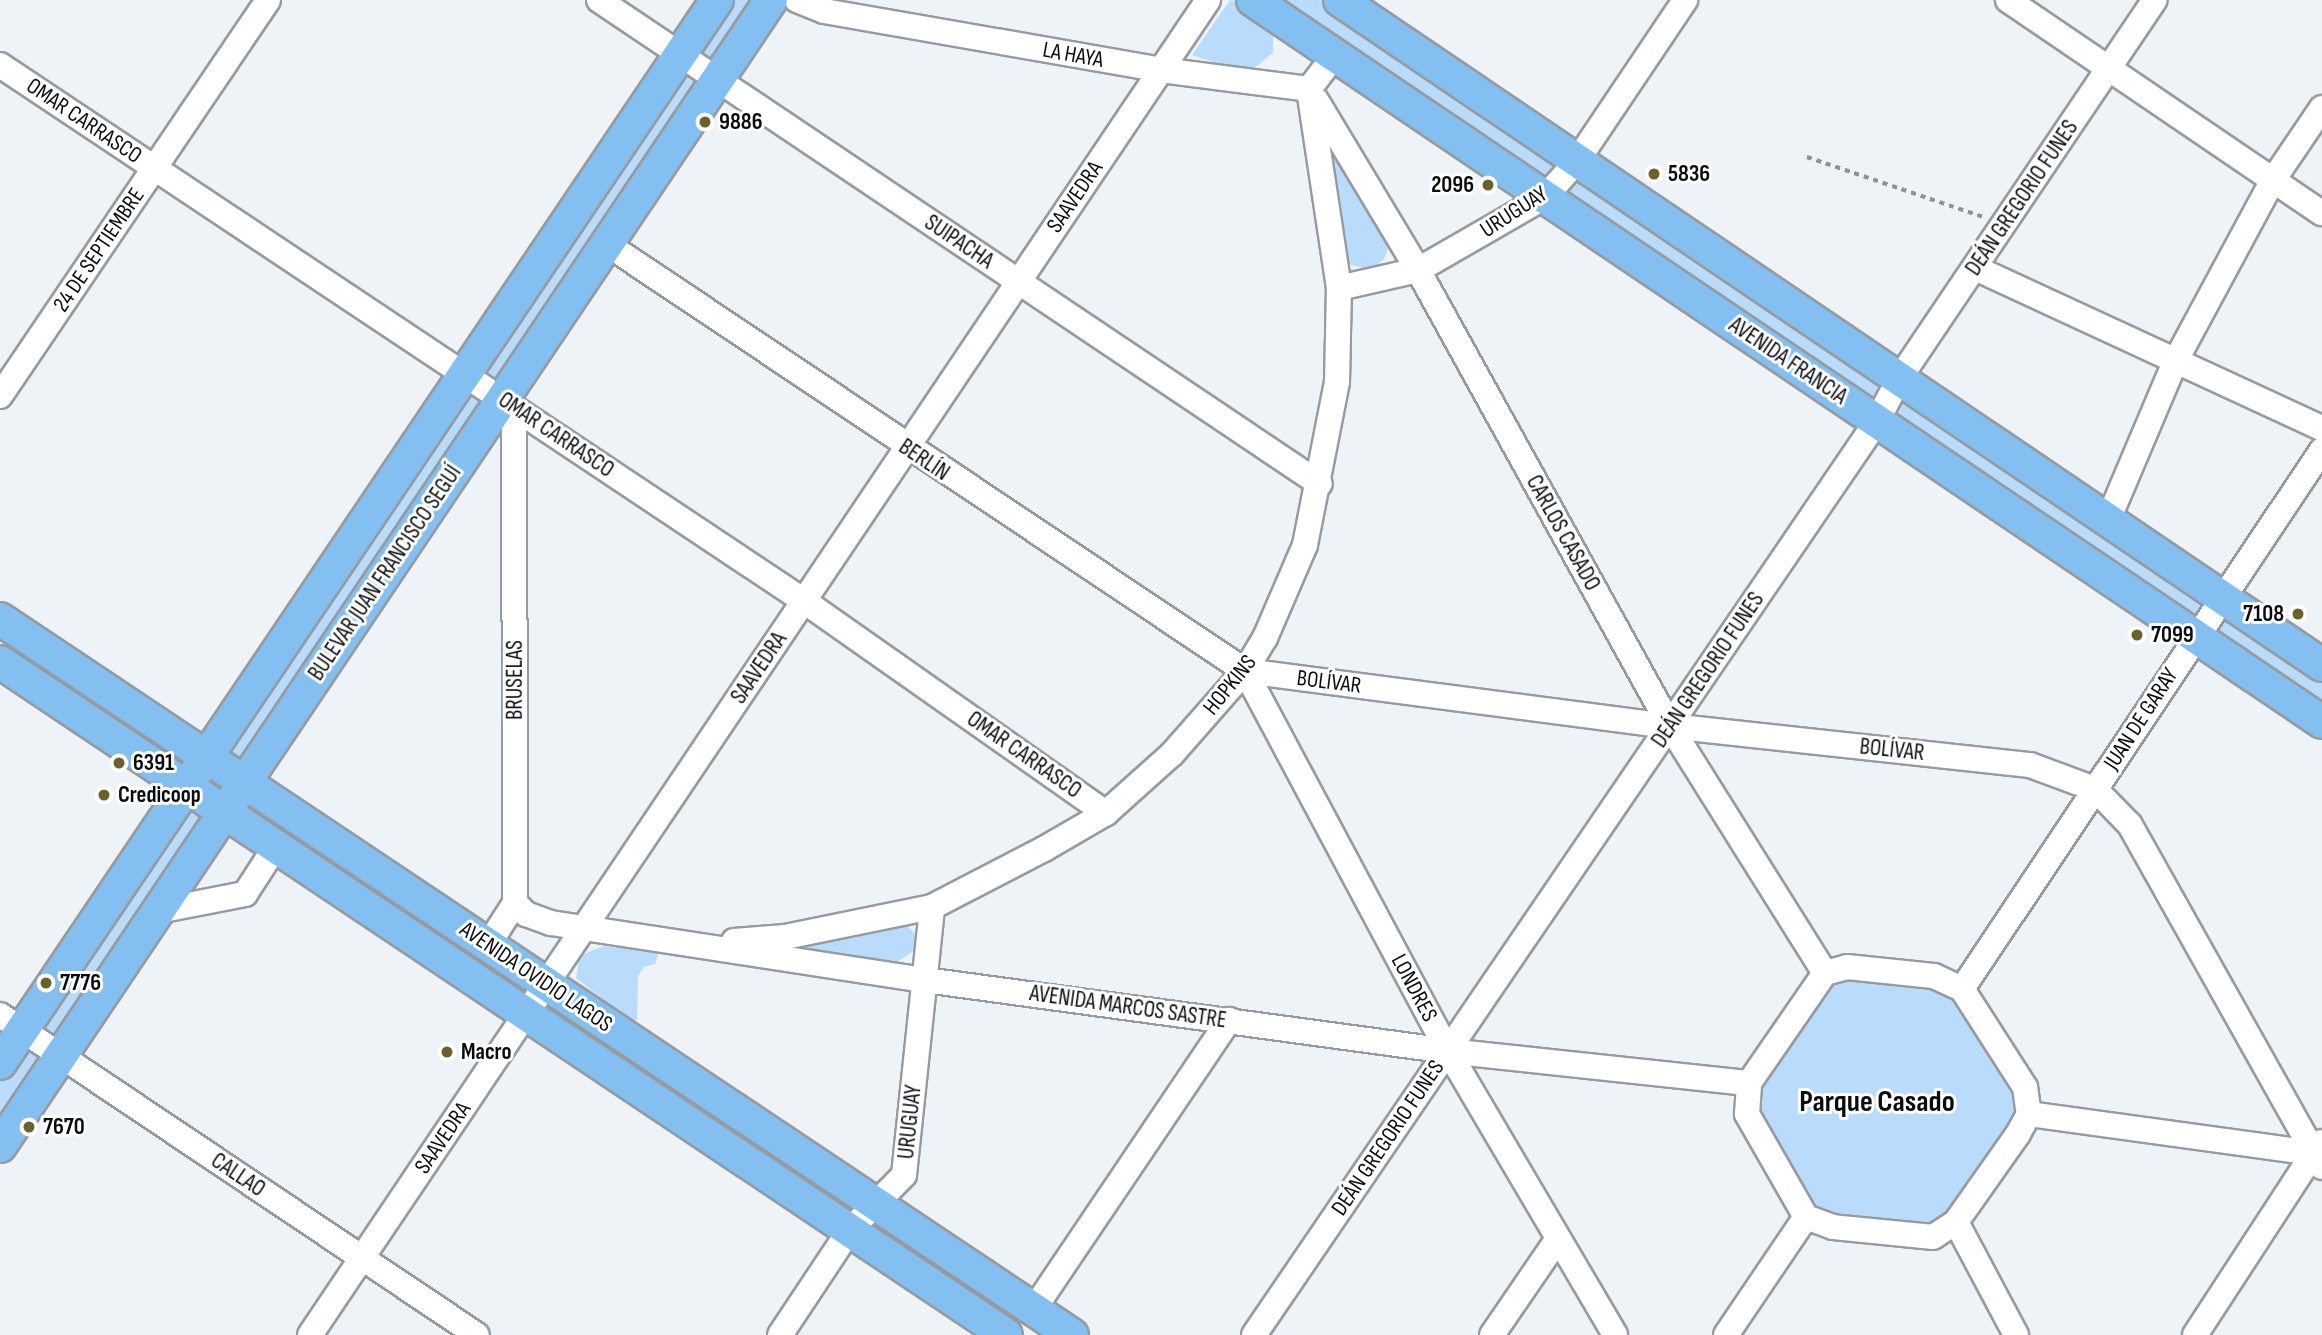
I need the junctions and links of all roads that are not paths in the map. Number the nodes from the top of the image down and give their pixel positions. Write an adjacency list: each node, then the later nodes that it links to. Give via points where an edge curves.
1 (268, 0): 21 (street, 24 DE SEPTIEMBRE)
2 (599, 0): 12 (street, SUIPACHA)
3 (717, 0): 12 (main road, BULEVAR JUAN FRANCISCO SEGUÍ)
4 (771, 0): 17 (main road, BULEVAR JUAN FRANCISCO SEGUÍ)
5 (797, 0): 16 (street, LA HAYA, via 824,11)
6 (1208, 0): 16 (street, SAAVEDRA)
7 (1253, 0): 13 (main road, AVENIDA FRANCIA)
8 (1340, 0): 20 (main road, AVENIDA FRANCIA)
9 (2008, 0): 15 (street)
10 (2155, 0): 15 (street, DEÁN GREGORIO FUNES)
11 (1681, 1): 20 (street, URUGUAY)
12 (680, 54): 17 (street, SUIPACHA); 31 (main road, BULEVAR JUAN FRANCISCO SEGUÍ)
13 (1335, 55): 18 (street); 23 (main road, AVENIDA FRANCIA)
14 (0, 65): 21 (street, OMAR CARRASCO)
15 (2109, 69): 22 (street); 26 (street, DEÁN GREGORIO FUNES)
16 (1161, 70): 18 (street, LA HAYA); 28 (street, SAAVEDRA)
17 (717, 79): 25 (main road, BULEVAR JUAN FRANCISCO SEGUÍ); 28 (street, SUIPACHA)
18 (1309, 89): 27 (street, CARLOS CASADO); 29 (street, HOPKINS)
19 (2322, 108): 22 (street)
20 (1577, 161): 23 (street, URUGUAY); 32 (main road, AVENIDA FRANCIA)
21 (154, 168): 31 (street, OMAR CARRASCO); 33 (street, 24 DE SEPTIEMBRE)
22 (2273, 180): 24 (street); 30 (street)
23 (1545, 197): 27 (street, URUGUAY); 35 (main road, AVENIDA FRANCIA)
24 (2322, 213)
25 (607, 244): 34 (main road, BULEVAR JUAN FRANCISCO SEGUÍ); 37 (street, BERLÍN)
26 (1975, 268): 30 (street); 32 (street, DEÁN GREGORIO FUNES)
27 (1418, 270): 29 (street, URUGUAY); 49 (street, CARLOS CASADO)
28 (1018, 282): 37 (street, SAAVEDRA); 39 (street, SUIPACHA)
29 (1339, 288): 39 (street, HOPKINS, via 1337,382)
30 (2176, 360): 36 (street); 40 (street)
31 (464, 374): 34 (street, OMAR CARRASCO); 50 (main road, BULEVAR JUAN FRANCISCO SEGUÍ)
32 (1899, 379): 35 (street, DEÁN GREGORIO FUNES); 40 (main road, AVENIDA FRANCIA)
33 (0, 396)
34 (508, 404): 42 (street, OMAR CARRASCO); 51 (main road, BULEVAR JUAN FRANCISCO SEGUÍ); 57 (street, BRUSELAS)
35 (1877, 421): 44 (main road, AVENIDA FRANCIA); 49 (street, DEÁN GREGORIO FUNES)
36 (2322, 428)
37 (906, 449): 42 (street, SAAVEDRA); 47 (street, BERLÍN)
38 (2322, 450): 41 (street, JUAN DE GARAY)
39 (1320, 484): 47 (street, HOPKINS, via 1305,545 1265,638)
40 (2108, 520): 41 (main road, AVENIDA FRANCIA)
41 (2222, 597): 44 (street, JUAN DE GARAY); 46 (main road, AVENIDA FRANCIA)
42 (804, 601): 55 (street, OMAR CARRASCO); 60 (street, SAAVEDRA)
43 (0, 619): 50 (main road, AVENIDA OVIDIO LAGOS)
44 (2196, 637): 48 (main road, AVENIDA FRANCIA); 53 (street, JUAN DE GARAY)
45 (0, 662): 52 (main road, AVENIDA OVIDIO LAGOS)
46 (2322, 664)
47 (1245, 671): 49 (street, BOLÍVAR); 55 (street, HOPKINS, via 1172,754); 70 (street, LONDRES)
48 (2322, 722)
49 (1670, 726): 53 (street, BOLÍVAR, via 2030,765); 63 (street, CARLOS CASADO); 70 (street, DEÁN GREGORIO FUNES)
50 (206, 757): 51 (main road, AVENIDA OVIDIO LAGOS); 52 (main road, BULEVAR JUAN FRANCISCO SEGUÍ)
51 (245, 783): 54 (main road, BULEVAR JUAN FRANCISCO SEGUÍ); 62 (main road, AVENIDA OVIDIO LAGOS)
52 (186, 786): 54 (main road, AVENIDA OVIDIO LAGOS); 69 (main road, BULEVAR JUAN FRANCISCO SEGUÍ)
53 (2095, 789): 66 (street, JUAN DE GARAY); 76 (street, BOLÍVAR, via 2130,825)
54 (225, 812): 56 (main road, AVENIDA OVIDIO LAGOS); 59 (main road, BULEVAR JUAN FRANCISCO SEGUÍ)
55 (1106, 813): 58 (street, HOPKINS)
56 (276, 846): 59 (street, via 245,894); 67 (main road, AVENIDA OVIDIO LAGOS)
57 (515, 903): 60 (street, AVENIDA MARCOS SASTRE, via 526,914); 62 (street)
58 (932, 907): 61 (street, HOPKINS, via 785,937); 64 (street, URUGUAY)
59 (158, 911): 71 (main road, BULEVAR JUAN FRANCISCO SEGUÍ)
60 (584, 928): 61 (street, AVENIDA MARCOS SASTRE); 65 (street, SAAVEDRA)
61 (690, 944): 64 (street, AVENIDA MARCOS SASTRE)
62 (488, 945): 65 (main road, AVENIDA OVIDIO LAGOS)
63 (1825, 973): 66 (street, via 1847,967 1922,975); 73 (street)
64 (925, 980): 68 (street, AVENIDA MARCOS SASTRE); 77 (street, URUGUAY, via 905,1175)
65 (547, 984): 67 (street, SAAVEDRA); 77 (main road, AVENIDA OVIDIO LAGOS)
66 (1962, 989): 74 (street, via 2025,1087)
67 (527, 1013): 80 (main road, AVENIDA OVIDIO LAGOS); 82 (street, SAAVEDRA)
68 (1229, 1020): 70 (street, AVENIDA MARCOS SASTRE); 83 (street)
69 (11, 1022): 71 (street, CALLAO); 72 (main road, BULEVAR JUAN FRANCISCO SEGUÍ)
70 (1448, 1051): 73 (street, AVENIDA MARCOS SASTRE); 81 (street, LONDRES); 89 (street, DEÁN GREGORIO FUNES)
71 (61, 1056): 75 (main road, BULEVAR JUAN FRANCISCO SEGUÍ); 82 (street, CALLAO)
72 (0, 1063)
73 (1749, 1083): 78 (street, via 1747,1114)
74 (2029, 1114): 76 (street); 79 (street)
75 (0, 1146)
76 (2320, 1153): 94 (street)
77 (875, 1204): 80 (street, URUGUAY); 83 (main road, AVENIDA OVIDIO LAGOS)
78 (1806, 1217): 79 (street, via 1833,1227 1933,1237); 92 (street)
79 (1956, 1222): 93 (street)
80 (849, 1231): 86 (street, URUGUAY); 87 (main road, AVENIDA OVIDIO LAGOS)
81 (1557, 1240): 90 (street); 91 (street, LONDRES)
82 (362, 1258): 84 (street, SAAVEDRA); 85 (street, CALLAO)
83 (1034, 1309): 88 (main road, AVENIDA OVIDIO LAGOS)
84 (310, 1335)
85 (477, 1335)
86 (780, 1335)
87 (1006, 1335)
88 (1072, 1335)
89 (1254, 1335)
90 (1492, 1335)
91 (1615, 1335)
92 (1726, 1335)
93 (2016, 1335)
94 (2195, 1335)

